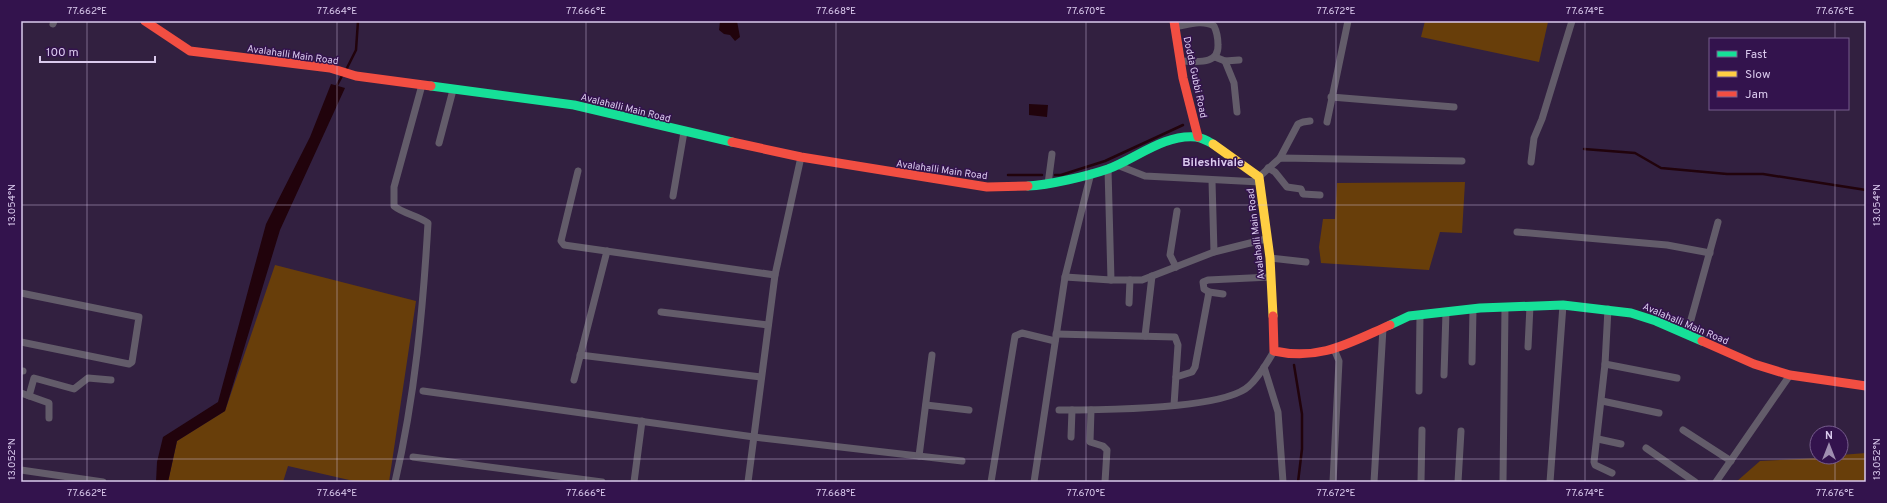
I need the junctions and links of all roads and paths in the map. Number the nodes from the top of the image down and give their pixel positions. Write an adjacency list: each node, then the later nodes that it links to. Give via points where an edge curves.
1 (145, 21): 9 (main road, Avalahalli Main Road, via 190,51 330,68 356,76)
2 (1348, 21): 11 (street)
3 (1572, 21): 23 (street, via 1537,129)
4 (1174, 24): 5 (street, via 1202,22 1214,26 1218,51); 8 (main road, Dodda Gubbi Road)
5 (1215, 57): 7 (street); 8 (street, via 1211,60)
6 (1239, 60): 7 (street)
7 (1225, 61): 13 (street, via 1234,83)
8 (1180, 62): 17 (main road, Dodda Gubbi Road)
9 (422, 85): 10 (main road, Avalahalli Main Road); 113 (street, via 393,196 394,206 428,223 413,384)
10 (453, 90): 16 (main road, Avalahalli Main Road, via 574,105); 18 (street)
11 (1331, 97): 12 (street); 15 (street)
12 (1454, 107)
13 (1237, 112)
14 (1310, 121): 21 (street, via 1298,124)
15 (1327, 122)
16 (684, 132): 20 (main road, Avalahalli Main Road); 32 (street)
17 (1198, 137): 24 (main road, Avalahalli Main Road, via 1160,143); 28 (main road, Avalahalli Main Road, via 1214,144)
18 (439, 143)
19 (1052, 154): 30 (street)
20 (801, 157): 30 (main road, Avalahalli Main Road, via 987,187); 43 (street)
21 (1280, 158): 22 (street); 25 (street)
22 (1462, 161)
23 (1531, 162)
24 (1112, 167): 27 (main road, Avalahalli Main Road); 29 (street, via 1145,176); 47 (street)
25 (1268, 168): 28 (street); 31 (street, via 1275,172 1287,187 1301,189 1303,194)
26 (578, 171): 37 (street, via 562,244)
27 (1091, 173): 30 (main road, Avalahalli Main Road); 45 (street)
28 (1259, 180): 29 (street); 36 (main road, Avalahalli Main Road)
29 (1212, 181): 38 (street)
30 (1048, 184)
31 (1320, 195)
32 (673, 196)
33 (1177, 211): 42 (street, via 1170,255)
34 (1718, 222): 39 (street)
35 (1517, 232): 39 (street, via 1667,245)
36 (1266, 239): 38 (street); 40 (main road, Avalahalli Main Road)
37 (606, 251): 43 (street); 70 (street)
38 (1214, 252): 42 (street)
39 (1710, 253): 63 (street)
40 (1270, 258): 41 (street); 46 (main road, Avalahalli Main Road)
41 (1306, 262)
42 (1176, 267): 44 (street)
43 (775, 275): 61 (street)
44 (1152, 276): 48 (street, via 1142,280); 64 (street)
45 (1065, 277): 47 (street); 65 (street)
46 (1271, 277): 49 (street, via 1203,282 1204,289); 69 (main road, Avalahalli Main Road)
47 (1110, 280): 48 (street)
48 (1130, 280): 52 (street)
49 (1209, 292): 51 (street); 78 (street, via 1195,367 1192,372)
50 (21, 293): 66 (street, via 140,317 132,362 129,364)
51 (1222, 294)
52 (1129, 303)
53 (1563, 305): 54 (main road, Avalahalli Main Road); 57 (main road, Avalahalli Main Road); 126 (street)
54 (1530, 306): 55 (main road, Avalahalli Main Road); 67 (street)
55 (1505, 307): 56 (main road, Avalahalli Main Road); 125 (street)
56 (1473, 309): 59 (main road, Avalahalli Main Road); 72 (street)
57 (1608, 310): 63 (main road, Avalahalli Main Road, via 1631,313); 73 (street)
58 (662, 312): 61 (street)
59 (1446, 312): 60 (main road, Avalahalli Main Road); 75 (street)
60 (1420, 315): 62 (main road, Avalahalli Main Road, via 1409,316); 84 (street)
61 (768, 325): 77 (street)
62 (1383, 328): 68 (main road, Avalahalli Main Road); 122 (street)
63 (1687, 334): 76 (main road, Avalahalli Main Road, via 1754,364)
64 (1145, 336): 65 (street); 78 (street, via 1177,339)
65 (1056, 338): 117 (street, via 1022,332 1014,336); 118 (street)
66 (21, 342)
67 (1528, 347)
68 (1334, 349): 69 (main road, Avalahalli Main Road, via 1316,354 1292,355); 121 (street, via 1339,361)
69 (1274, 351): 74 (street)
70 (580, 355): 77 (street); 81 (street)
71 (932, 355): 88 (street)
72 (1472, 362)
73 (1605, 364): 79 (street); 87 (street)
74 (1264, 366): 89 (street, via 1249,386 1237,394 1202,404); 120 (street, via 1278,412)
75 (1444, 375)
76 (1790, 375): 82 (main road, Avalahalli Main Road); 108 (street)
77 (761, 377): 100 (street)
78 (1176, 377): 89 (street)
79 (1677, 378)
80 (111, 380): 86 (street, via 88,378 74,389 34,378)
81 (574, 380)
82 (1866, 386)
83 (423, 391): 96 (street)
84 (1419, 391)
85 (21, 393): 86 (street)
86 (29, 396): 95 (street, via 49,403)
87 (1602, 400): 94 (street); 102 (street)
88 (926, 405): 90 (street); 105 (street)
89 (1174, 405): 93 (street)
90 (969, 410)
91 (1059, 410): 92 (street)
92 (1072, 410): 93 (street); 101 (street)
93 (1091, 410): 119 (street, via 1090,442 1107,450)
94 (1659, 413)
95 (49, 418)
96 (642, 421): 100 (street); 115 (street)
97 (1422, 430): 123 (street)
98 (1683, 430): 108 (street)
99 (1461, 431): 124 (street)
100 (754, 437): 105 (street); 116 (street)
101 (1071, 437)
102 (1598, 439): 103 (street); 110 (street, via 1594,464)
103 (1621, 444)
104 (1646, 448): 127 (street)
105 (919, 456): 107 (street)
106 (413, 457): 111 (street)
107 (962, 461)
108 (1731, 461): 128 (street)
109 (21, 470): 112 (street)
110 (1612, 473)
111 (585, 481): 114 (street)
112 (103, 482)
113 (396, 482)
114 (602, 482)
115 (634, 482)
116 (748, 482)
117 (991, 482)
118 (1034, 482)
119 (1105, 482)
120 (1283, 482)
121 (1333, 482)
122 (1374, 482)
123 (1421, 482)
124 (1458, 482)
125 (1503, 482)
126 (1550, 482)
127 (1696, 482)
128 (1716, 482)

